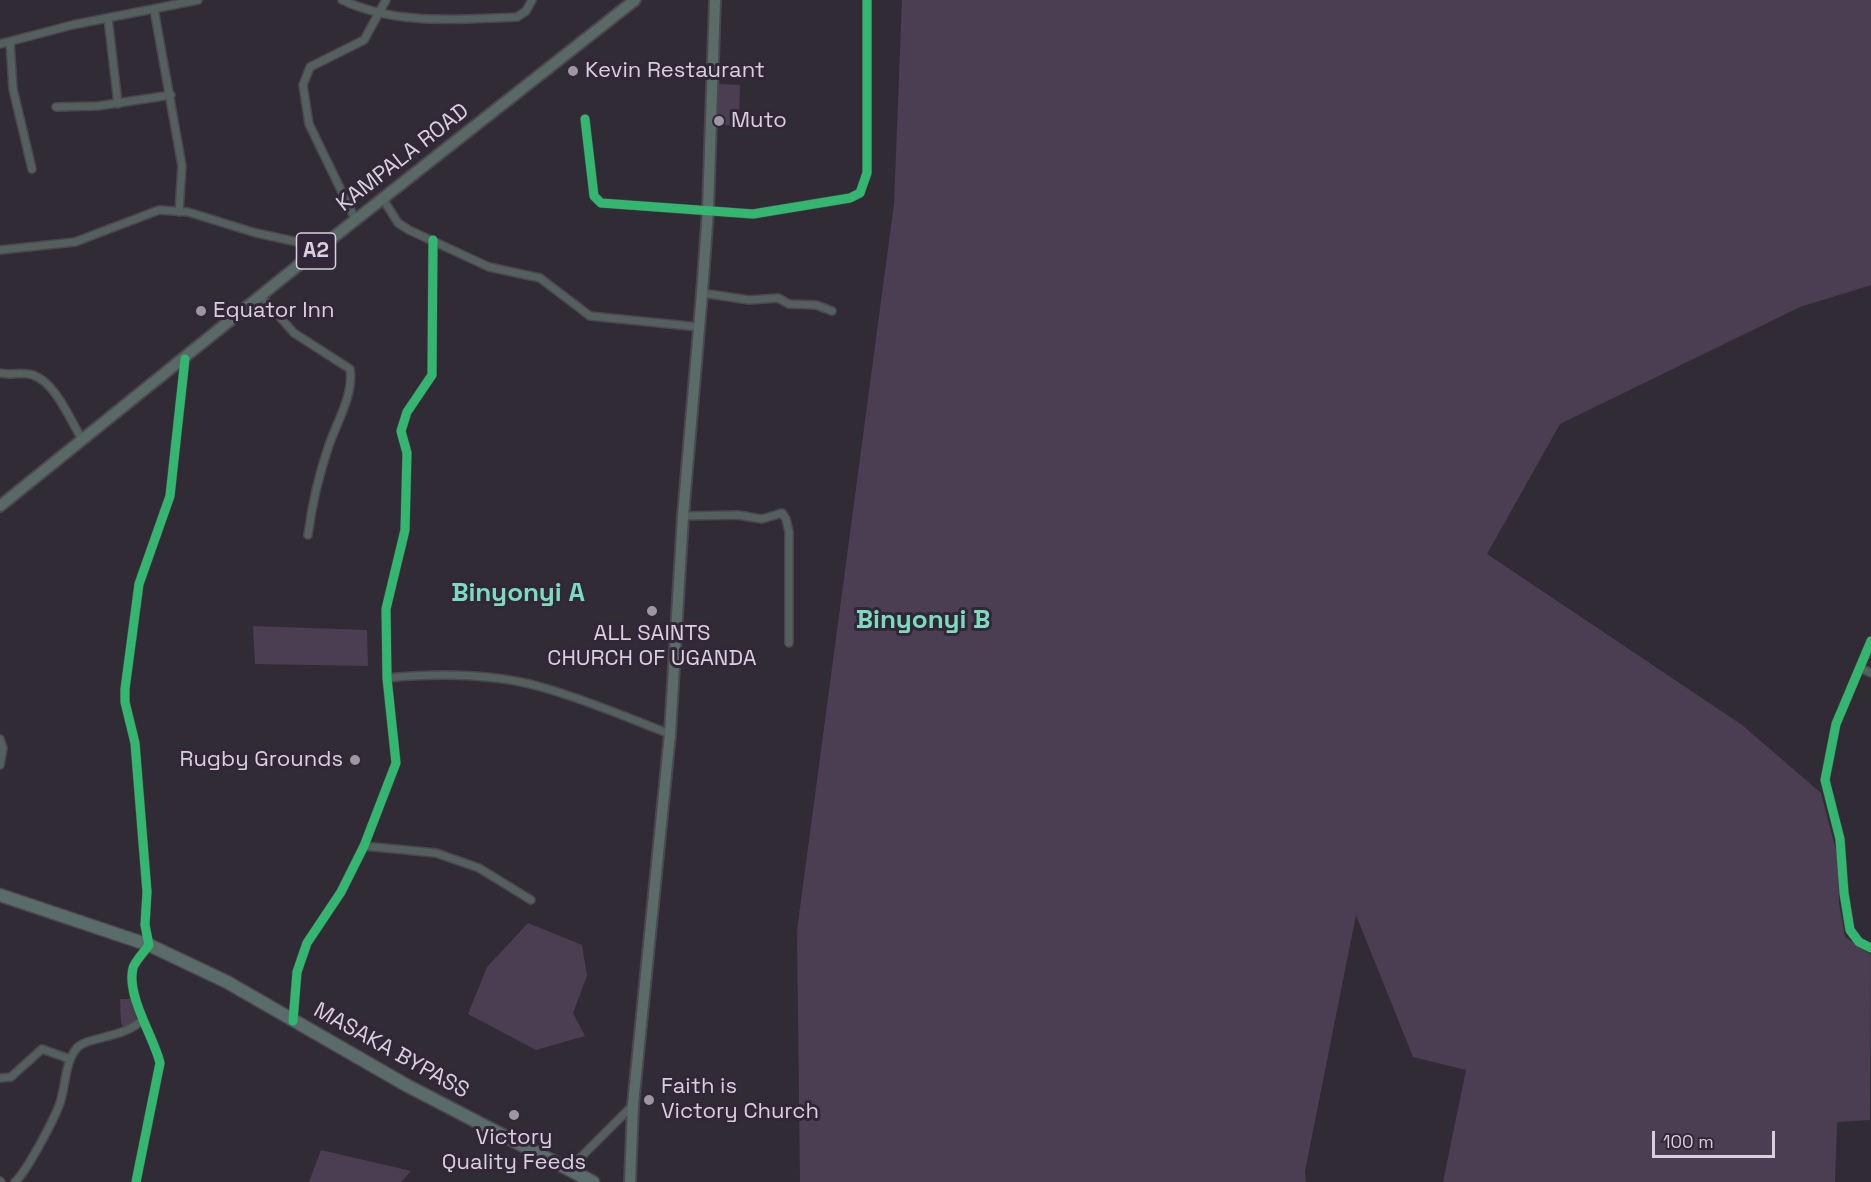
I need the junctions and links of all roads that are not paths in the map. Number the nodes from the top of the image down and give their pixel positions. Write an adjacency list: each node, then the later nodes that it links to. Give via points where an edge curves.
1 (198, 0): 8 (street)
2 (342, 0): 9 (street)
3 (386, 0): 9 (street)
4 (532, 0): 9 (street, via 518,17 417,20)
5 (635, 0): 18 (main road, KAMPALA ROAD / A2)
6 (715, 0): 19 (main road)
7 (867, 0): 19 (street, via 867,173 860,193 764,213)
8 (154, 9): 10 (street); 13 (street)
9 (377, 13): 21 (street, via 364,39 310,67 303,85 309,124)
10 (108, 18): 11 (street); 14 (street)
11 (10, 42): 12 (street); 17 (street, via 13,89)
12 (0, 44)
13 (171, 95): 14 (street); 20 (street, via 182,166)
14 (117, 104): 15 (street)
15 (56, 107)
16 (585, 119): 19 (street, via 594,196 601,203)
17 (33, 169)
18 (383, 199): 21 (main road, KAMPALA ROAD / A2); 22 (street, via 398,223)
19 (708, 210): 25 (main road)
20 (179, 212): 23 (street); 24 (street, via 159,210 75,242)
21 (356, 221): 23 (main road, KAMPALA ROAD / A2)
22 (433, 240): 28 (street, via 489,267 540,278 590,316); 39 (street, via 432,375 406,412 401,431 407,453 405,530 386,609)
23 (321, 247): 26 (main road, KAMPALA ROAD / A2)
24 (0, 250)
25 (702, 293): 27 (street, via 749,300 778,298 789,304); 28 (main road)
26 (262, 297): 29 (main road, KAMPALA ROAD / A2); 34 (street, via 294,333 350,369 341,417 315,493)
27 (832, 310)
28 (699, 327): 33 (main road)
29 (185, 358): 31 (main road, KAMPALA ROAD / A2); 46 (street, via 170,496 139,584 125,689 135,743)
30 (0, 373): 31 (street, via 39,379 54,394)
31 (82, 439): 32 (main road, KAMPALA ROAD / A2)
32 (0, 506)
33 (683, 516): 36 (street, via 738,515 762,519 782,513 789,532); 40 (main road)
34 (308, 535)
35 (1871, 641): 37 (street)
36 (789, 644)
37 (1860, 668): 38 (street); 47 (street, via 1836,724 1825,780 1840,839 1850,930 1859,942)
38 (1871, 673)
39 (387, 678): 40 (street, via 431,673 518,682 542,687); 43 (street, via 396,764)
40 (670, 734): 52 (main road)
41 (0, 739): 42 (street)
42 (0, 765)
43 (364, 846): 45 (street, via 436,853 486,871); 49 (street, via 341,892 307,943 297,972)
44 (0, 895): 46 (highway, MASAKA BYPASS)
45 (531, 900)
46 (149, 945): 48 (street, via 133,968); 49 (highway, MASAKA BYPASS, via 227,982)
47 (1871, 948)
48 (142, 1020): 50 (street, via 128,1031 84,1042); 55 (street, via 160,1064)
49 (293, 1021): 53 (highway, MASAKA BYPASS)
50 (70, 1059): 51 (street, via 42,1049 11,1077); 54 (street, via 59,1106)
51 (0, 1078)
52 (633, 1105): 53 (street); 57 (main road)
53 (568, 1170): 56 (highway, MASAKA BYPASS)
54 (15, 1182)
55 (136, 1182)
56 (593, 1182)
57 (630, 1182)

